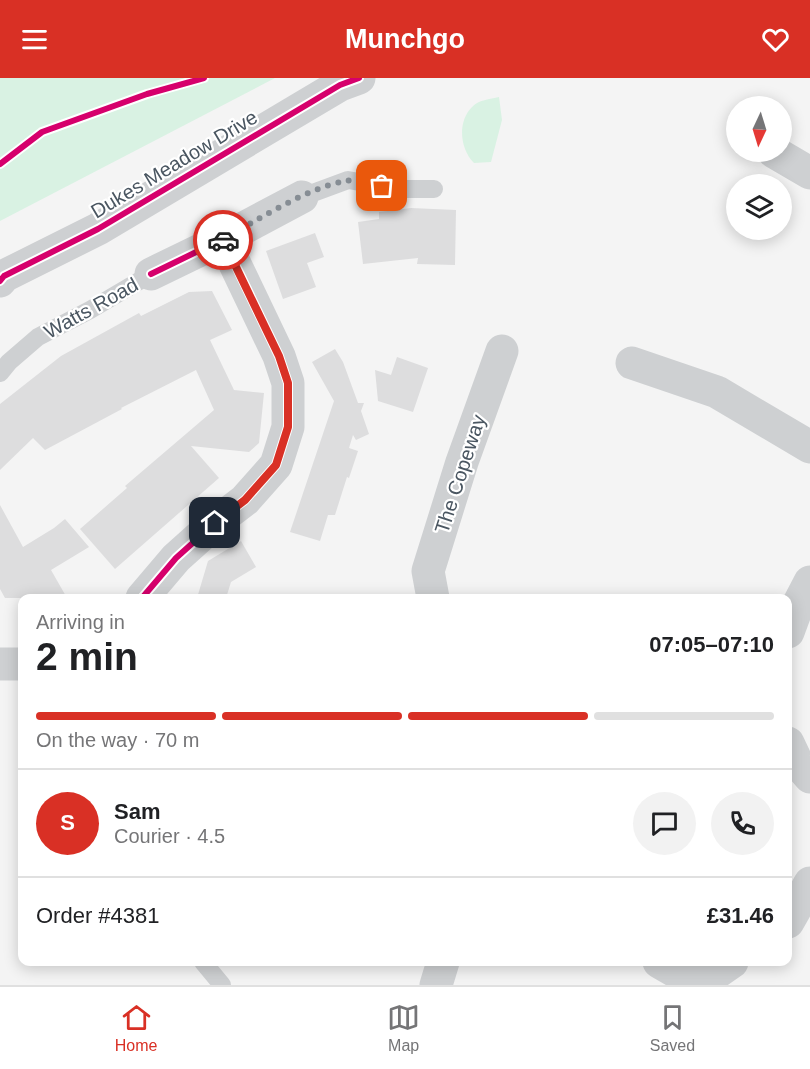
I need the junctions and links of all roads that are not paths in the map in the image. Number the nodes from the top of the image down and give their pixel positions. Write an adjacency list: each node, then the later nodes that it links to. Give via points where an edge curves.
1 (359, 78): 8 (street, Dukes Meadow Drive, via 340,85 98,229)
2 (791, 162): 3 (street)
3 (810, 173)
4 (434, 189): 5 (lane, Watts Road, via 400,189 348,180)
5 (302, 197): 6 (street, Watts Road)
6 (223, 239): 7 (street, Watts Road); 14 (street, via 279,356 288,383 288,427 276,465 245,500 176,558)
7 (151, 274): 11 (lane, Watts Road, via 38,337)
8 (1, 278)
9 (502, 351): 15 (street, The Copeway, via 428,571)
10 (632, 363): 12 (street, via 717,392)
11 (0, 373)
12 (810, 447)
13 (810, 582): 16 (street)
14 (146, 594)
15 (432, 594)
16 (792, 621)
17 (18, 663): 18 (street)
18 (0, 664)
19 (792, 751): 20 (street)
20 (810, 777)
21 (810, 883): 22 (street)
22 (792, 915)
23 (206, 966): 27 (lane)
24 (442, 966): 28 (street)
25 (666, 966): 29 (street)
26 (726, 966): 29 (street)
27 (222, 985)
28 (436, 985)
29 (699, 985)

